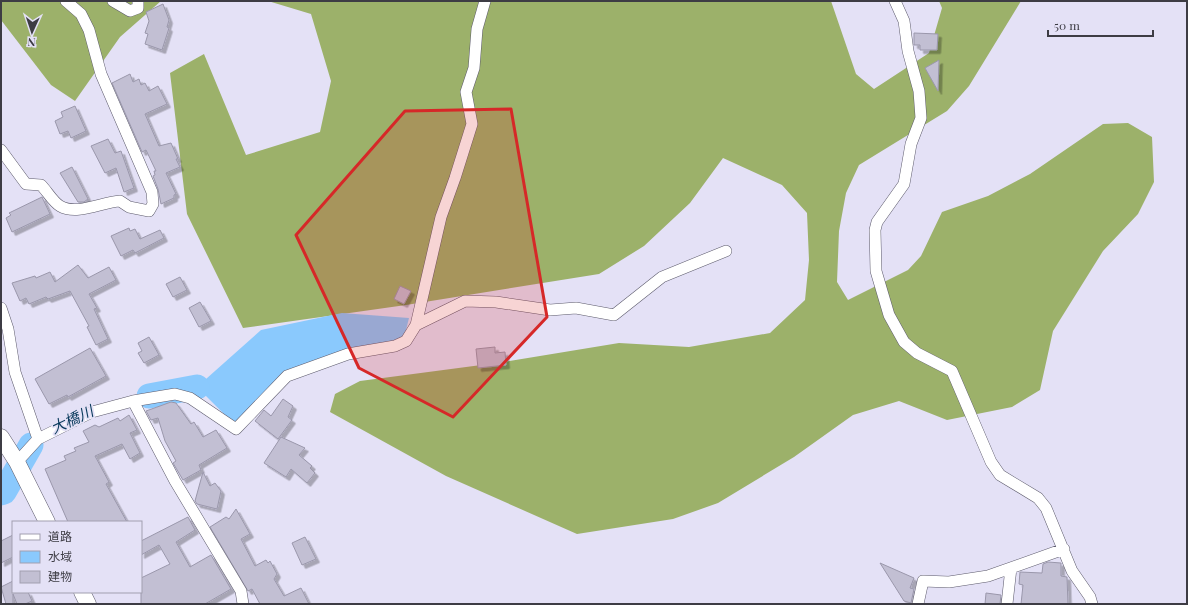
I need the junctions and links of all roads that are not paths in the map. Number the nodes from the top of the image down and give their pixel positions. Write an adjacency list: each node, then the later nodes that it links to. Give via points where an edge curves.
1 (66, 1): 6 (street, via 81,14 89,30 101,74 152,192 154,204 149,211 129,207 120,201 89,208 68,209 59,205 41,185 26,184)
2 (113, 1): 3 (street, via 130,11 138,8)
3 (138, 1)
4 (485, 1): 9 (street, via 477,29 474,68 466,92 472,124 441,217)
5 (895, 1): 15 (street, via 904,21 908,51 919,91 921,118 911,144 904,184 877,222 875,230 876,271 885,302 904,342 952,371 991,462 1000,475 1038,498 1046,508)
6 (1, 150)
7 (726, 251): 9 (street, via 662,277 614,315 576,308 550,310 496,302 465,301)
8 (1, 308): 12 (street, via 8,329 15,372)
9 (416, 325): 10 (street, via 406,340 395,346 348,354 287,376 236,429 190,398 174,394)
10 (133, 401): 12 (street, via 92,412); 19 (street, via 175,481 241,591)
11 (1, 437): 13 (main road)
12 (38, 439): 13 (street)
13 (17, 462): 14 (main road)
14 (46, 521)
15 (1064, 549): 16 (street); 22 (street, via 1072,571)
16 (1011, 568): 20 (street, via 988,576 949,582 923,581); 21 (street)
17 (82, 593): 18 (main road)
18 (88, 604)
19 (243, 604)
20 (918, 604)
21 (1007, 604)
22 (1092, 604)

